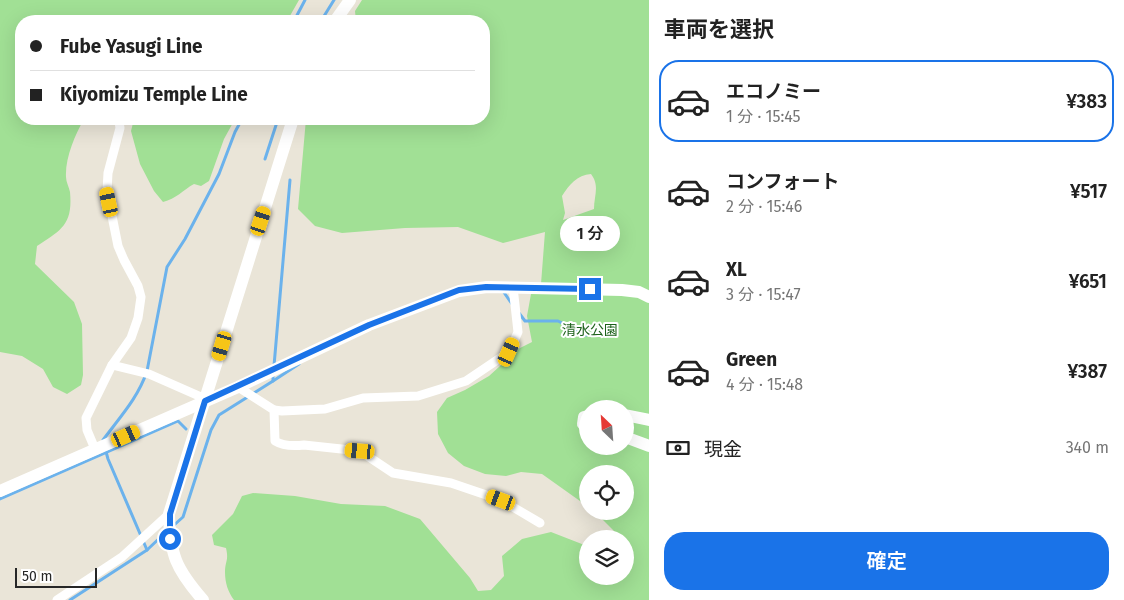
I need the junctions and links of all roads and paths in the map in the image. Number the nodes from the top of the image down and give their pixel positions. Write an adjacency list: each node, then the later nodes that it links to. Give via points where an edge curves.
1 (350, 0): 2 (main road)
2 (339, 15)
3 (120, 125): 7 (street, via 106,191 118,246 141,297 131,338)
4 (291, 125): 9 (main road)
5 (513, 287): 6 (main road, via 622,290); 8 (main road, via 459,290 428,301); 10 (street, via 518,332 509,352 466,381 418,396 364,398 325,409)
6 (649, 297)
7 (112, 365): 9 (street, via 149,374); 15 (street, via 86,418)
8 (238, 387): 9 (main road); 10 (street)
9 (205, 401): 15 (main road); 17 (main road)
10 (274, 410): 18 (street, via 275,441 278,443 360,451 393,474 451,483 501,500)
11 (634, 417): 12 (main road)
12 (649, 420)
13 (634, 440): 14 (main road)
14 (649, 446)
15 (95, 449): 16 (main road)
16 (0, 491)
17 (170, 514): 19 (street, via 122,557); 20 (main road, via 170,539 177,565)
18 (540, 523)
19 (57, 600)
20 (202, 600)

